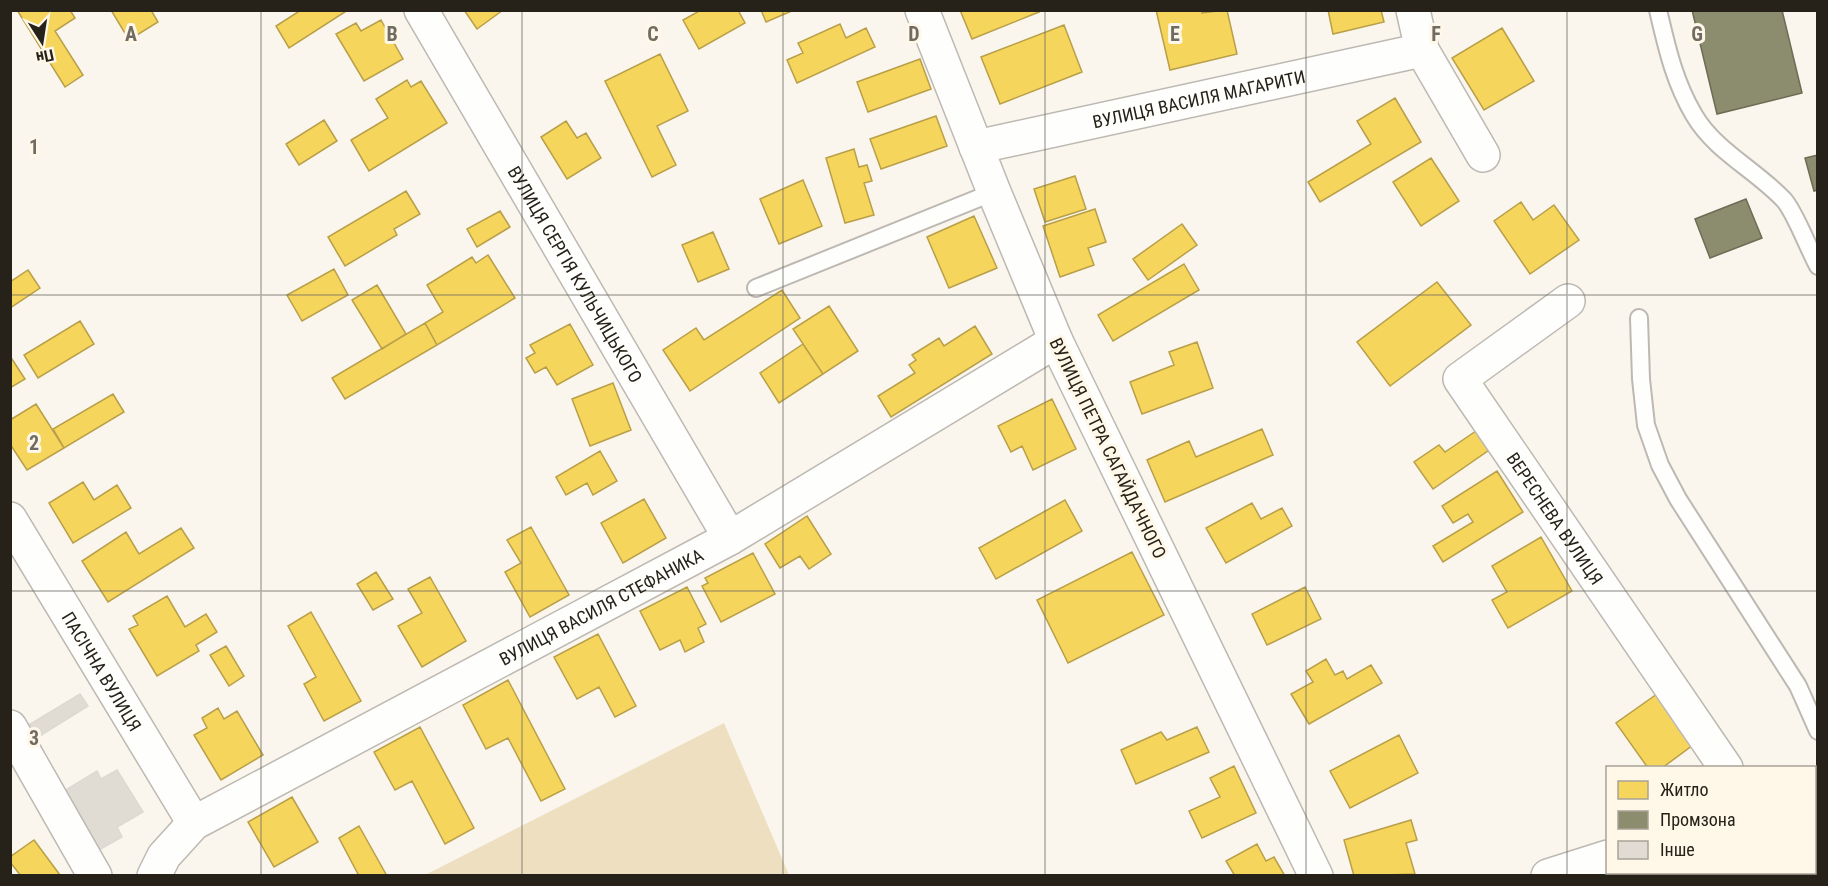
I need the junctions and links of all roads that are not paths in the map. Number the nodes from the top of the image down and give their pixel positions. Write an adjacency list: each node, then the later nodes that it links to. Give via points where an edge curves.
1 (422, 10): 15 (street, ВУЛИЦЯ СЕРГІЯ КУЛЬЧИЦЬКОГО)
2 (922, 10): 6 (street, ВУЛИЦЯ ПЕТРА САГАЙДАЧНОГО)
3 (1413, 10): 5 (street)
4 (1658, 10): 9 (lane, via 1672,68 1695,116 1722,148 1786,202)
5 (1422, 50): 6 (street, ВУЛИЦЯ ВАСИЛЯ МАГАРИТИ); 7 (street)
6 (976, 147): 8 (street, ВУЛИЦЯ ПЕТРА САГАЙДАЧНОГО)
7 (1483, 155)
8 (994, 192): 10 (lane); 13 (street, ВУЛИЦЯ ПЕТРА САГАЙДАЧНОГО)
9 (1818, 266)
10 (756, 288)
11 (1568, 301): 18 (street, ВЕРЕСНЕВА ВУЛИЦЯ, via 1460,379)
12 (1639, 318): 17 (lane, via 1646,425 1660,465 1798,686)
13 (1056, 341): 15 (street, ВУЛИЦЯ ВАСИЛЯ СТЕФАНИКА); 23 (street, ВУЛИЦЯ ПЕТРА САГАЙДАЧНОГО)
14 (10, 519): 19 (street, ПАСІЧНА ВУЛИЦЯ)
15 (730, 538): 19 (street, ВУЛИЦЯ ВАСИЛЯ СТЕФАНИКА)
16 (10, 727): 21 (street)
17 (1818, 731)
18 (1725, 766)
19 (194, 823): 22 (street, ВУЛИЦЯ ВАСИЛЯ СТЕФАНИКА, via 164,856)
20 (1606, 859): 24 (street)
21 (95, 876)
22 (154, 876)
23 (1316, 876)
24 (1548, 876)

